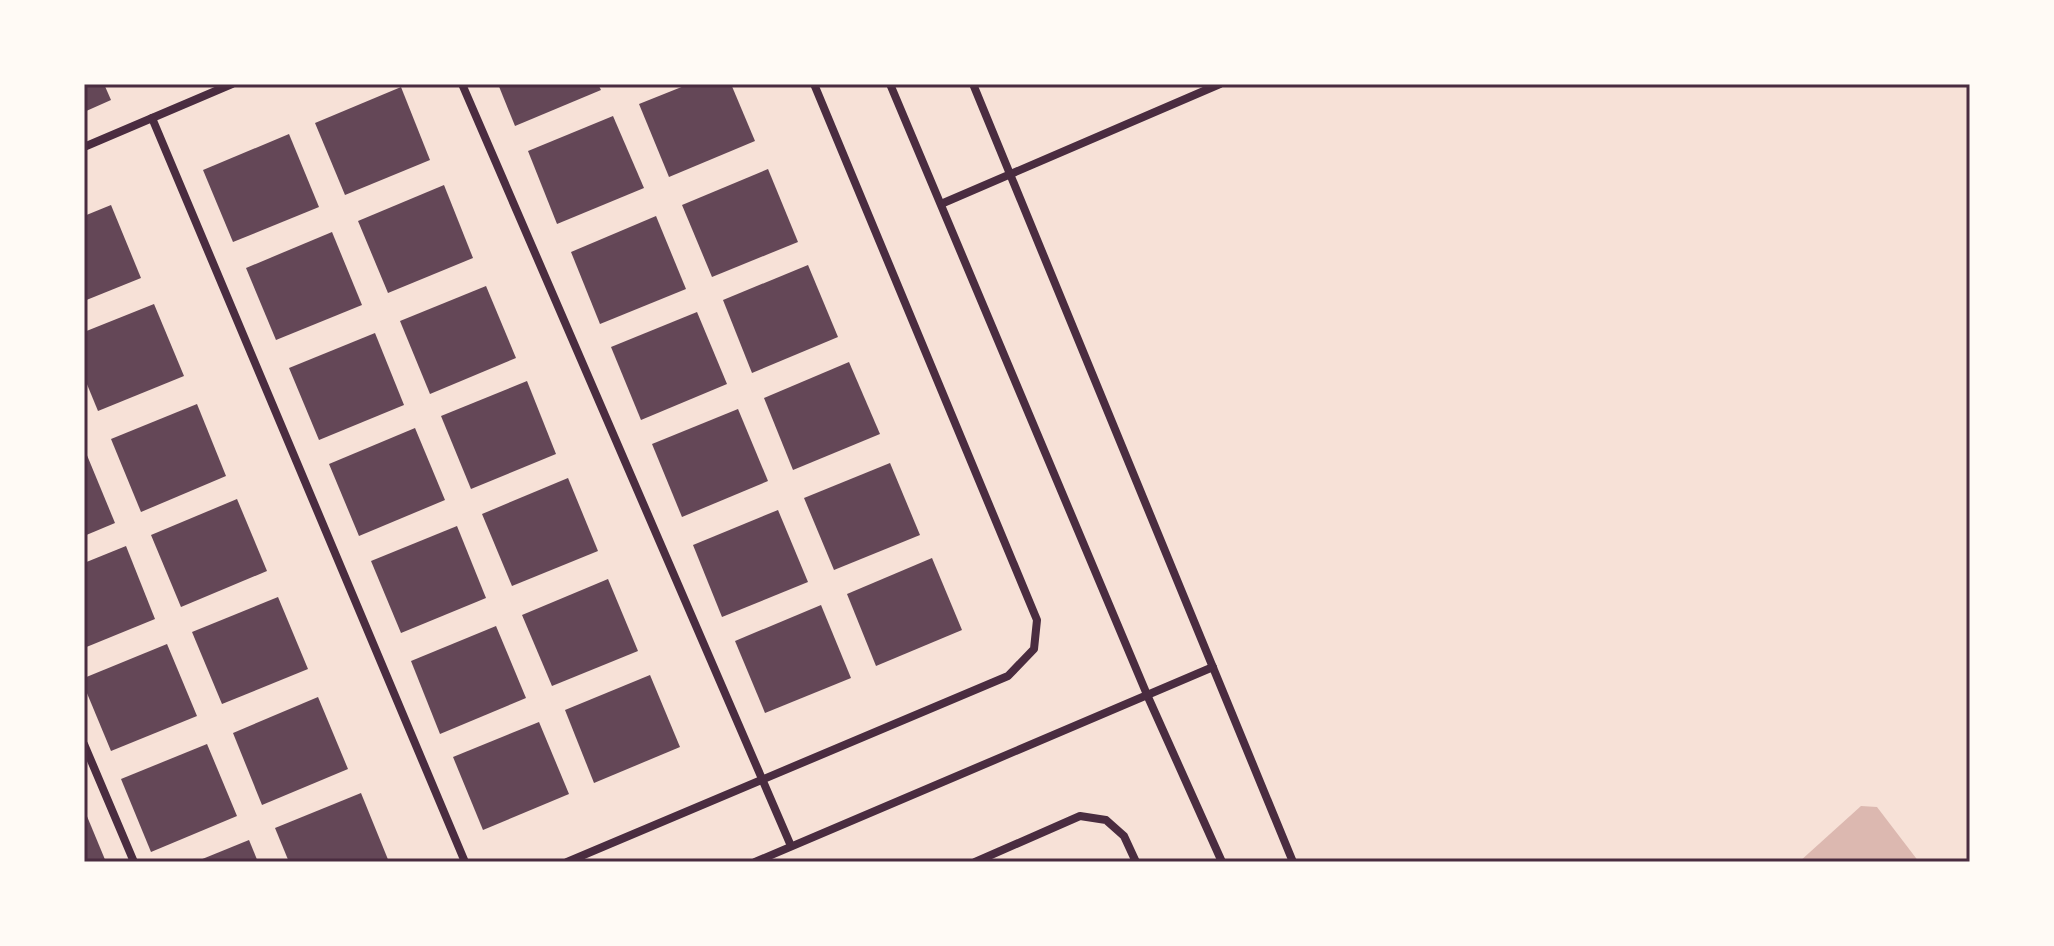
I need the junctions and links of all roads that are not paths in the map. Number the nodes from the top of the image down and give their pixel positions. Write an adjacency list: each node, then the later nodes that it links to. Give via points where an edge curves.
1 (232, 84): 7 (street)
2 (462, 84): 14 (street)
3 (814, 84): 14 (street, via 1037,620 1034,649 1008,676)
4 (890, 84): 10 (street)
5 (973, 84): 9 (street)
6 (1220, 84): 9 (street)
7 (152, 118): 8 (street); 17 (street)
8 (84, 147)
9 (1011, 174): 10 (street); 11 (street)
10 (941, 204): 12 (street)
11 (1213, 667): 12 (street); 23 (street)
12 (1148, 697): 15 (street); 22 (street)
13 (84, 744): 16 (street)
14 (762, 780): 15 (street); 18 (street)
15 (791, 846): 19 (street)
16 (134, 862)
17 (465, 862)
18 (567, 862)
19 (755, 862)
20 (975, 862): 21 (street, via 1080,816 1106,820 1124,836)
21 (1136, 862)
22 (1222, 862)
23 (1293, 862)

